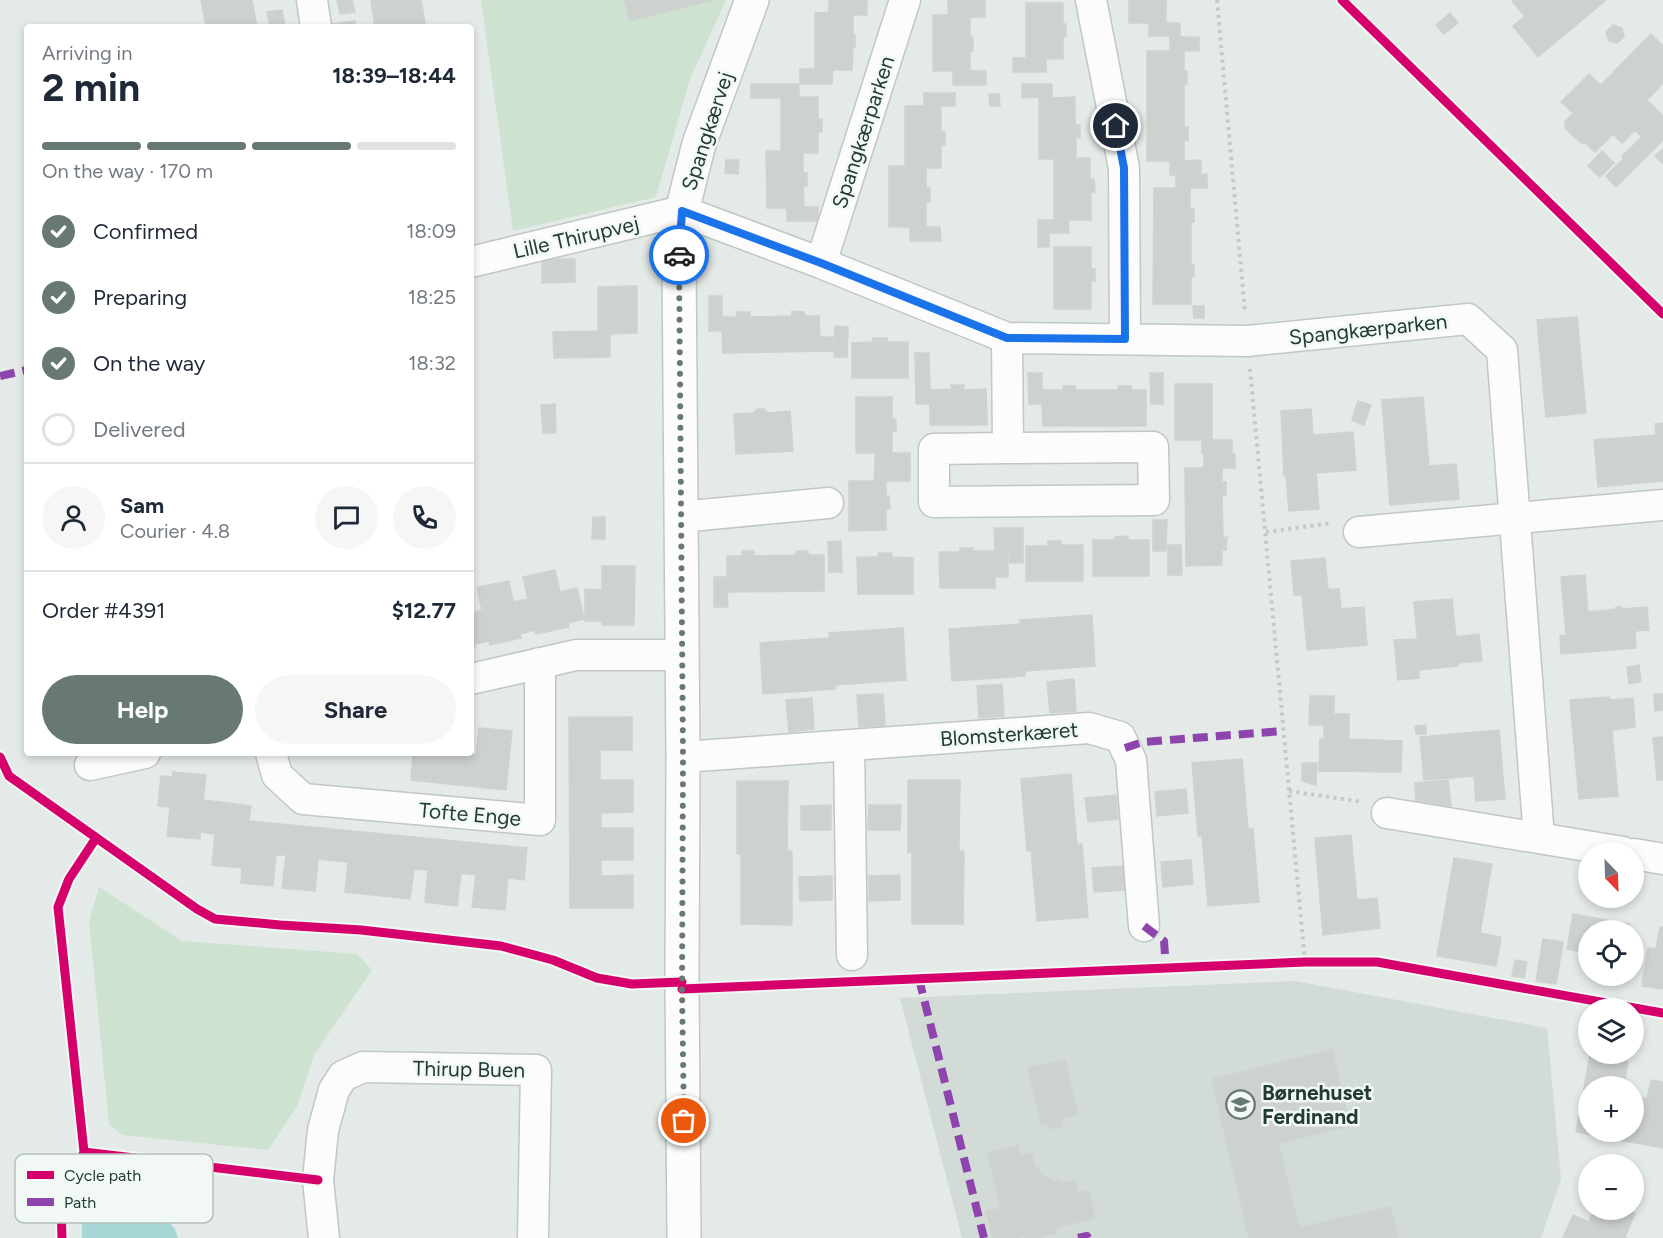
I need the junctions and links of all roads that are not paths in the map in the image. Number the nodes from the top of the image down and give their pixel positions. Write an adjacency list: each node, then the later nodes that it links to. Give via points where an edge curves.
1 (312, 0): 5 (street)
2 (752, 0): 6 (street, Spangkærvej, via 699,144)
3 (905, 0): 8 (street, Spangkærparken)
4 (1091, 0): 10 (street, via 1124,168)
5 (316, 24)
6 (682, 211): 7 (street, Lille Thirupvej); 8 (street, Spangkærparken); 14 (street, Spangkærvej)
7 (474, 261)
8 (821, 263): 9 (street, Spangkærparken)
9 (1007, 338): 10 (street, Spangkærparken); 11 (street)
10 (1125, 339): 15 (street, Spangkærparken, via 1247,341 1468,319 1502,350)
11 (1008, 448): 11 (street, via 1153,447 1154,500 934,502 934,449)
12 (828, 503): 14 (street)
13 (1663, 505): 15 (street)
14 (680, 518): 17 (street, Spangkærvej)
15 (1515, 518): 16 (street); 26 (street, Spangkærparken)
16 (1359, 532)
17 (682, 655): 18 (street, via 576,655); 23 (street, Spangkærvej)
18 (540, 663): 19 (street); 22 (street, Tofte Enge, via 540,820 303,799 277,775)
19 (474, 678)
20 (849, 746): 23 (street, Blomsterkæret); 30 (street, Blomsterkæret, via 1089,728 1120,737 1131,760); 31 (street)
21 (131, 756): 24 (street)
22 (272, 756)
23 (683, 757): 34 (street, Spangkærvej)
24 (90, 765)
25 (1387, 813): 26 (street)
26 (1539, 838): 27 (street)
27 (1578, 844)
28 (1644, 856): 29 (street)
29 (1663, 859)
30 (1144, 926)
31 (852, 955)
32 (324, 1238): 33 (street, Thirup Buen, via 318,1180 323,1130 334,1090 343,1076 363,1067 536,1070)
33 (533, 1238)
34 (684, 1238)

